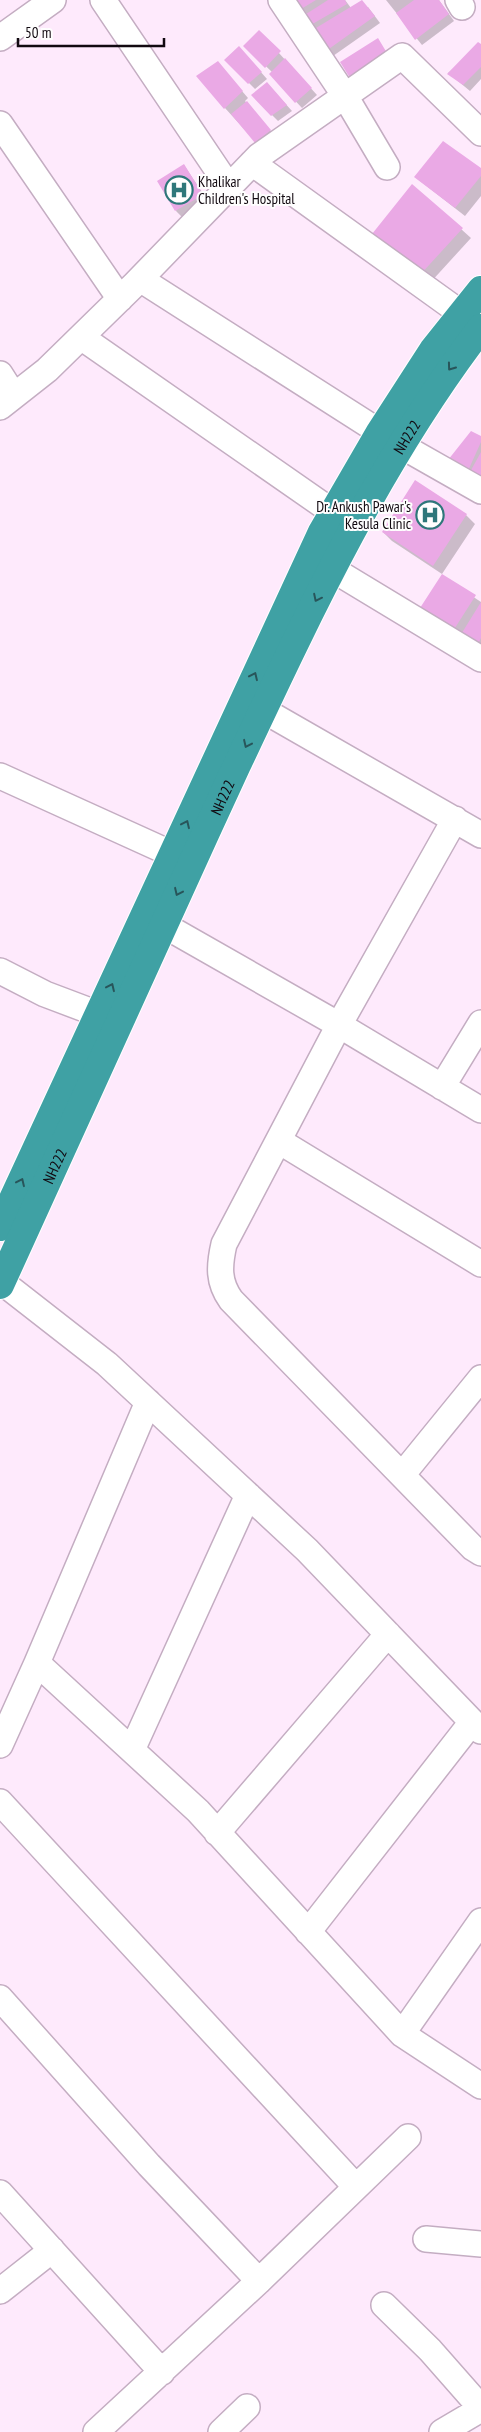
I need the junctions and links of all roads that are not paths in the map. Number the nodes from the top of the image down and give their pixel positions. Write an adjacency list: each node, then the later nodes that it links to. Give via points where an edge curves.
1 (53, 0): 4 (street)
2 (104, 0): 10 (street)
3 (281, 0): 5 (street)
4 (0, 38)
5 (345, 96): 7 (street, via 402,56); 8 (street); 9 (street)
6 (0, 124): 13 (street)
7 (481, 134)
8 (252, 163): 10 (street); 14 (street)
9 (387, 166)
10 (229, 187): 11 (street)
11 (140, 279): 13 (street); 18 (street)
12 (481, 290): 14 (highway, NH222)
13 (120, 299): 15 (street)
14 (472, 321): 18 (highway, NH222, via 450,369)
15 (81, 337): 17 (street, via 47,370); 20 (street)
16 (0, 374): 17 (street)
17 (7, 401)
18 (390, 439): 19 (street); 20 (highway, NH222); 21 (highway, NH222)
19 (481, 491)
20 (334, 514): 27 (highway, NH222, one-way to 20, via 322,532)
21 (332, 569): 22 (street); 23 (highway, NH222, one-way to 23)
22 (481, 659)
23 (263, 710): 25 (street); 28 (highway, NH222, one-way to 28)
24 (0, 776): 27 (street)
25 (454, 819): 26 (street); 32 (street)
26 (481, 835)
27 (172, 854): 28 (highway, NH222)
28 (154, 919): 30 (highway, NH222, one-way to 28); 32 (street); 38 (highway, NH222)
29 (0, 971): 30 (street, via 45,994)
30 (98, 1014): 36 (highway, NH222, one-way to 30)
31 (481, 1023): 33 (street)
32 (339, 1025): 33 (street); 35 (street)
33 (442, 1087): 34 (street)
34 (481, 1110)
35 (279, 1141): 37 (street); 41 (street, via 224,1244 220,1275 223,1289)
36 (0, 1227)
37 (481, 1264)
38 (1, 1284): 40 (street, via 107,1364)
39 (481, 1378): 41 (street)
40 (148, 1402): 42 (street); 45 (street)
41 (402, 1475): 43 (street)
42 (248, 1494): 44 (street); 48 (street)
43 (481, 1553)
44 (388, 1634): 46 (street); 50 (street)
45 (37, 1662): 47 (street); 48 (street)
46 (477, 1727): 52 (street)
47 (0, 1745)
48 (132, 1750): 50 (street)
49 (0, 1802): 57 (street)
50 (217, 1833): 52 (street)
51 (481, 1921): 54 (street)
52 (308, 1932): 54 (street)
53 (0, 1998): 62 (street, via 149,2165)
54 (402, 2034): 55 (street)
55 (481, 2086)
56 (408, 2137): 57 (street)
57 (356, 2187): 62 (street)
58 (0, 2193): 61 (street)
59 (426, 2239): 60 (street)
60 (481, 2244)
61 (52, 2250): 63 (street); 65 (street)
62 (259, 2281): 65 (street)
63 (0, 2292)
64 (384, 2305): 67 (street, via 430,2350)
65 (162, 2372): 68 (street)
66 (247, 2407): 69 (street)
67 (481, 2409): 70 (street)
68 (96, 2432)
69 (221, 2432)
70 (442, 2432)

